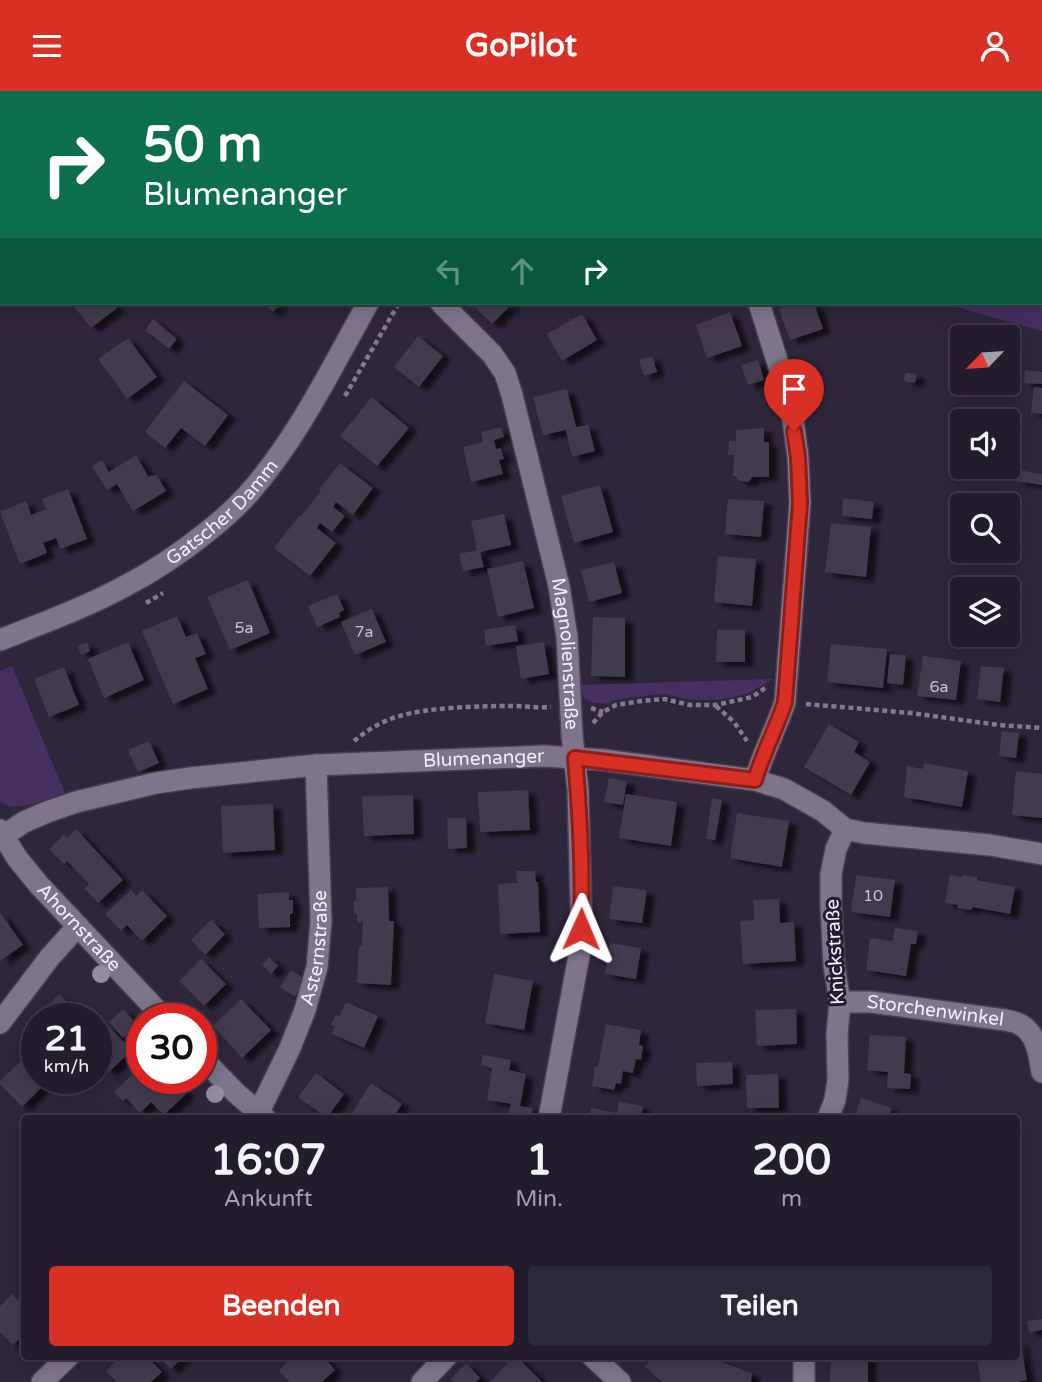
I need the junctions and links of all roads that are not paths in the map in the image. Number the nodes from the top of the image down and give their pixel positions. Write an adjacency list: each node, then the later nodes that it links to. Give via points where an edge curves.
1 (367, 305): 4 (street, Gatscher Damm, via 280,453 220,521 128,585)
2 (443, 305): 5 (street, Magnolienstraße, via 505,373 559,586)
3 (760, 305): 7 (street, via 791,405 800,503 785,702)
4 (0, 640)
5 (575, 758): 6 (street, Blumenanger); 7 (street, Blumenanger); 19 (street, Magnolienstraße, via 580,950)
6 (326, 764): 9 (street, Blumenanger, via 190,778 113,792 47,812); 18 (street, Asternstraße, via 317,967 300,1023)
7 (758, 771): 8 (street, Blumenanger)
8 (845, 828): 10 (street, Blumenanger); 12 (street, Knickstraße, via 831,874)
9 (1, 833): 11 (street, Ahornstraße, via 39,885)
10 (1042, 854)
11 (78, 926): 13 (street, Ahornstraße); 14 (street)
12 (840, 1002): 15 (street, Storchenwinkel, via 871,1002 1021,1025 1037,1046); 20 (street, Knickstraße, via 838,1079)
13 (150, 1003)
14 (0, 1024)
15 (1042, 1072)
16 (217, 1073): 17 (street)
17 (259, 1115)
18 (260, 1115)
19 (550, 1115)
20 (829, 1115)
21 (65, 1360): 25 (street)
22 (443, 1360): 26 (street)
23 (596, 1360): 27 (street)
24 (804, 1360): 28 (street)
25 (42, 1382)
26 (422, 1382)
27 (620, 1382)
28 (804, 1382)

